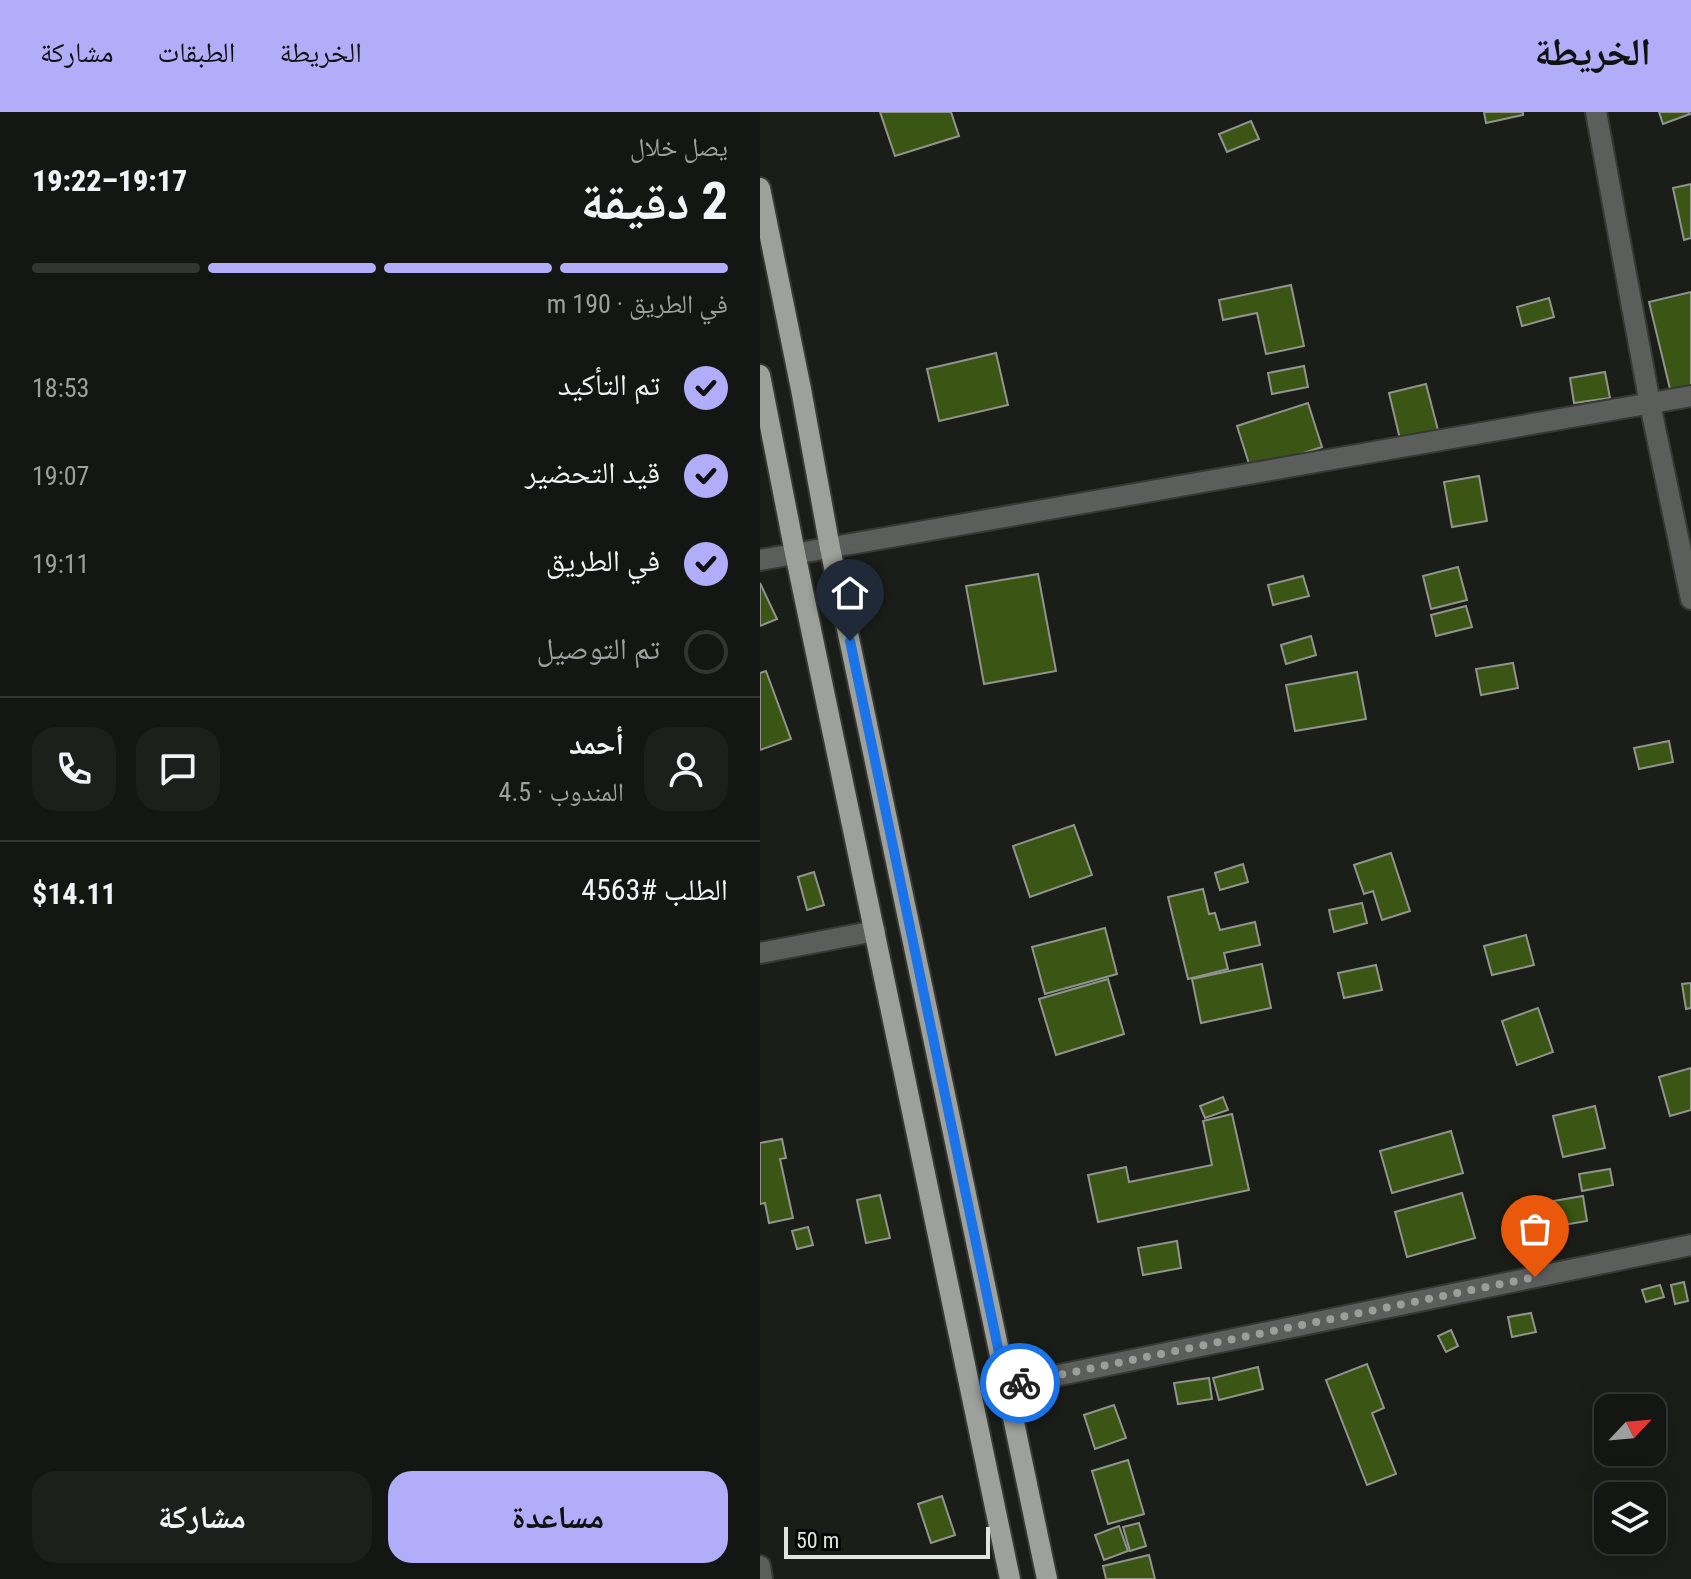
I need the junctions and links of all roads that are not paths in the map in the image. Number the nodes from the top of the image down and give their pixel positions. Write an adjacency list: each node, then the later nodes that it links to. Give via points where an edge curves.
1 (1596, 112): 5 (street)
2 (760, 188): 6 (main road)
3 (760, 375): 7 (main road)
4 (1691, 396): 5 (street)
5 (1650, 404): 6 (street); 9 (street)
6 (830, 548): 7 (street); 13 (main road)
7 (795, 553): 8 (street); 10 (main road)
8 (760, 560)
9 (1691, 599)
10 (875, 931): 11 (street); 16 (main road)
11 (760, 953)
12 (1691, 1245): 13 (street)
13 (1006, 1386): 17 (main road)
14 (760, 1566): 15 (street)
15 (762, 1579)
16 (1010, 1579)
17 (1047, 1579)

